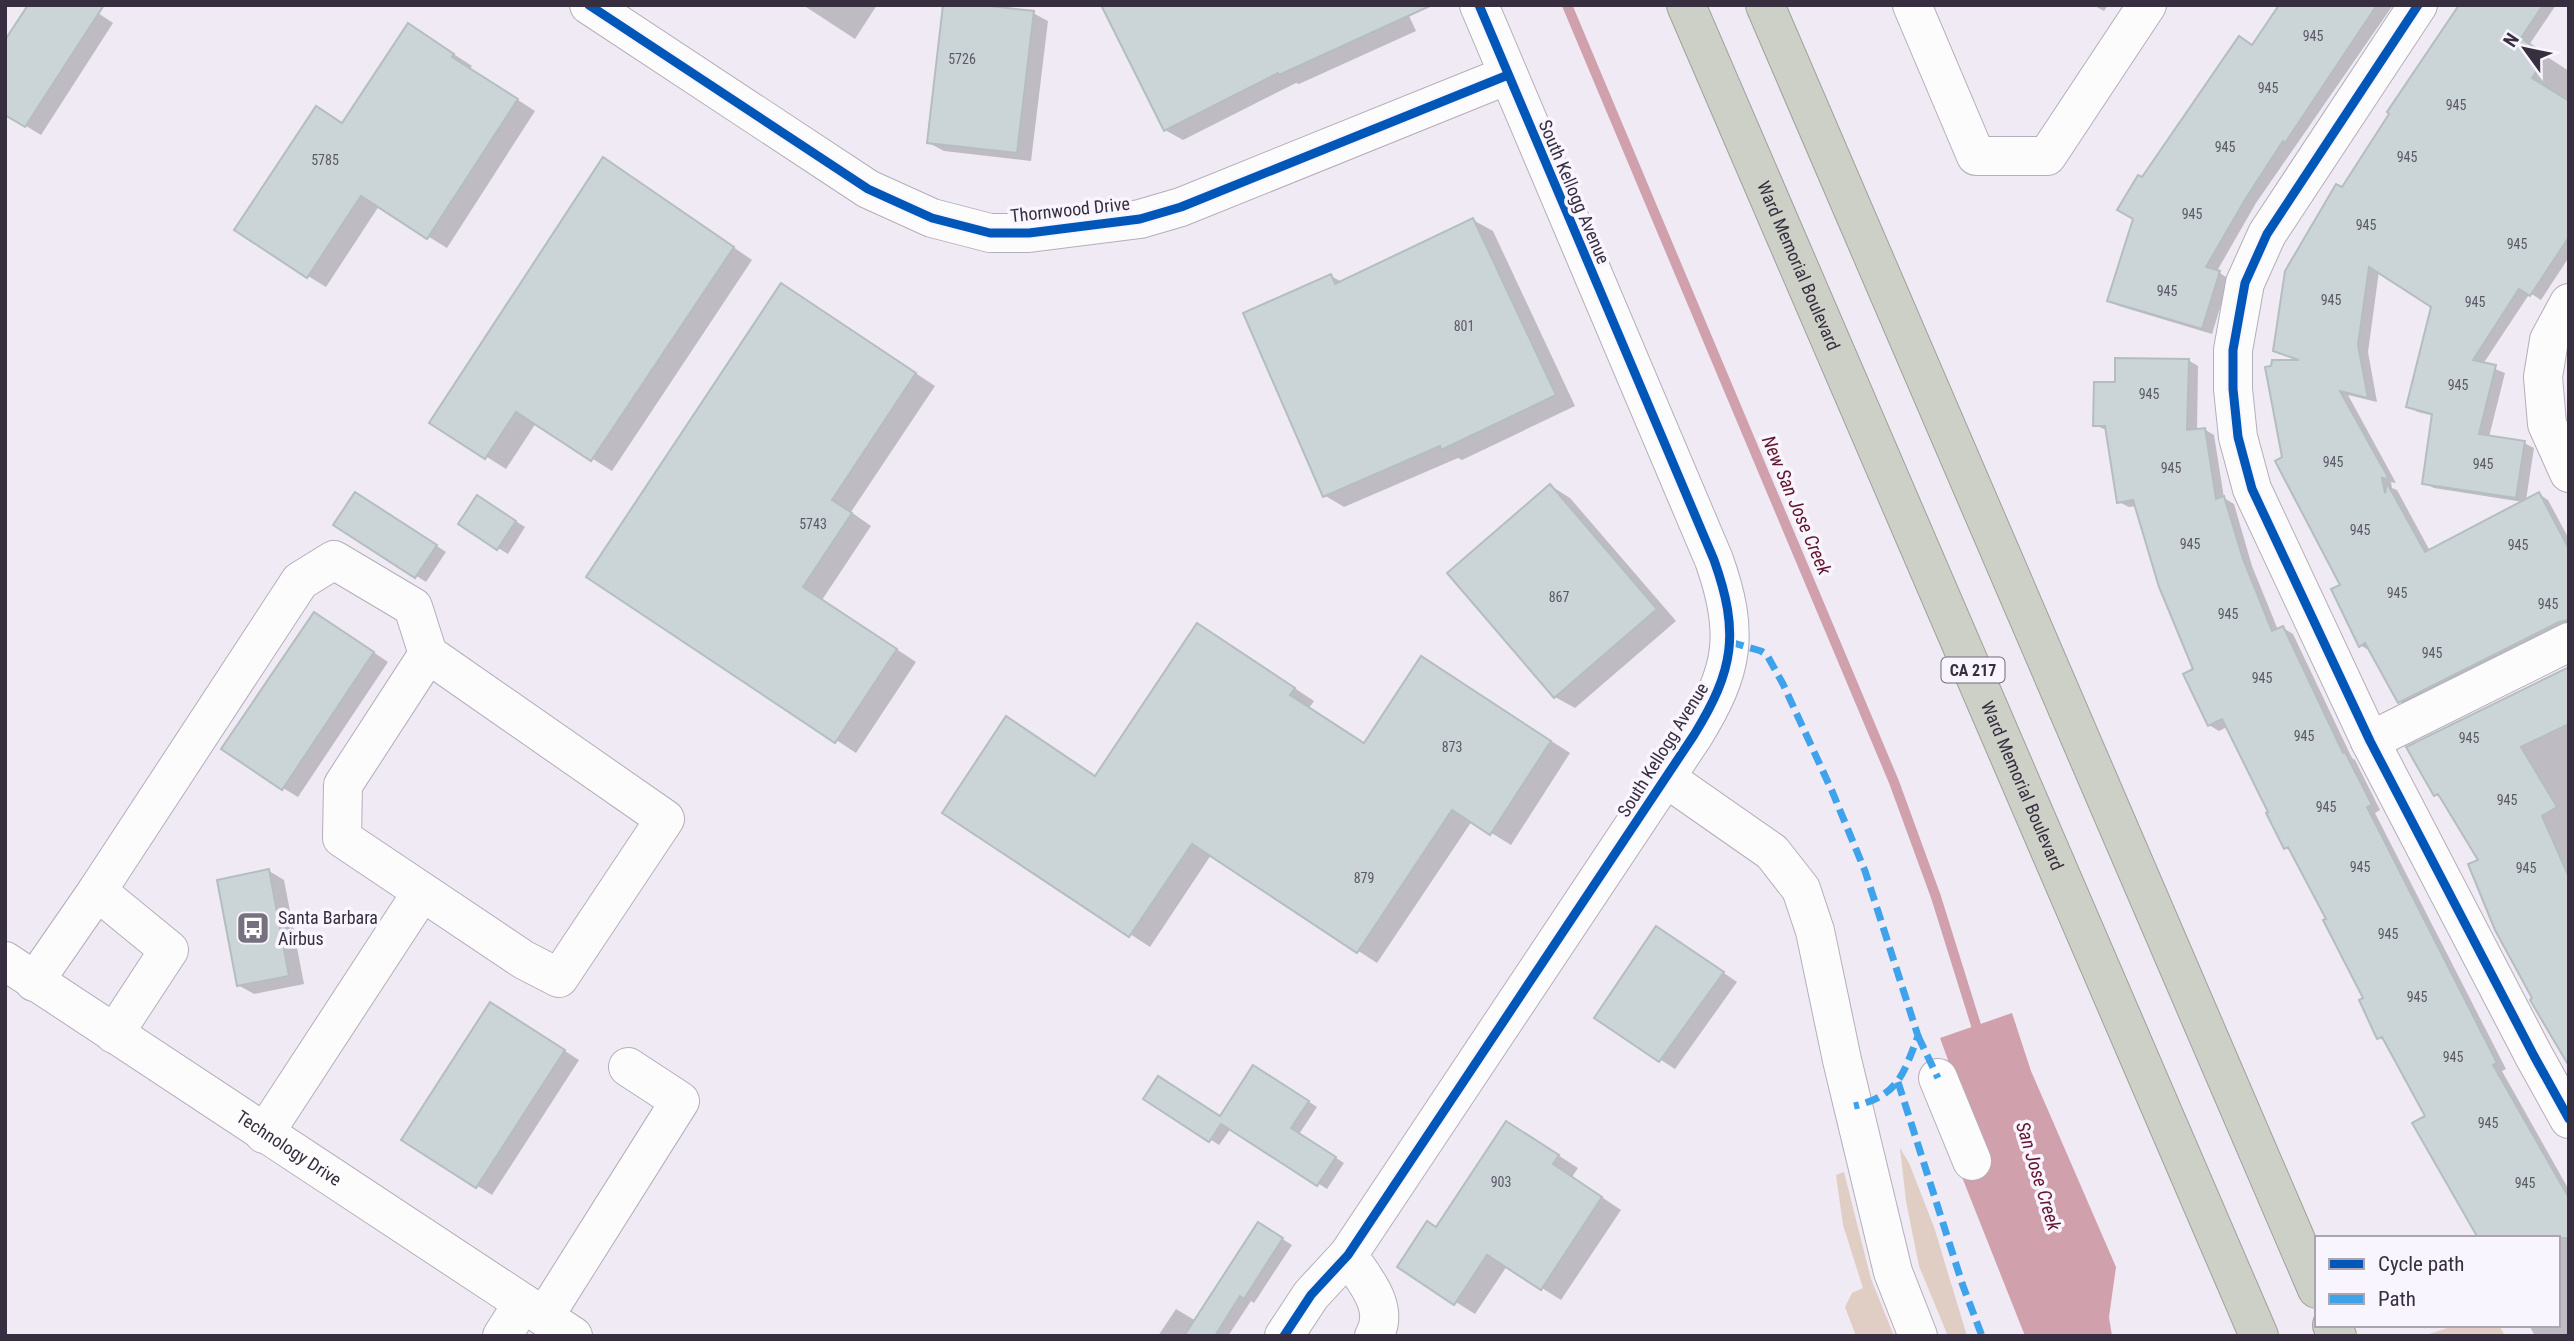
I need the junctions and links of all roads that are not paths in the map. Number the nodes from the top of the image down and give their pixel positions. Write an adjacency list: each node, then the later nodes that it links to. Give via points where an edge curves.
1 (589, 5): 8 (street, Thornwood Drive, via 868,189 932,218 990,233 1029,233 1140,219 1181,207)
2 (1479, 5): 8 (street, South Kellogg Avenue)
3 (1686, 5): 31 (highway, Ward Memorial Boulevard / CA 217)
4 (1765, 5): 25 (highway)
5 (1912, 5): 6 (street, via 1976,156 2047,156)
6 (2147, 5)
7 (2418, 5): 13 (street, via 2267,233 2245,283 2233,350 2238,437 2252,489)
8 (1508, 75): 14 (street, South Kellogg Avenue, via 1723,586 1730,642 1722,684)
9 (2569, 303): 10 (street, via 2549,340 2543,377 2547,424)
10 (2569, 472)
11 (2569, 642): 13 (street)
12 (428, 654): 15 (street, via 413,607 334,560 300,581); 16 (street, via 343,785 342,838); 16 (street, via 665,819 559,978)
13 (2370, 741): 21 (street)
14 (1666, 778): 24 (street, South Kellogg Avenue); 30 (street, via 1772,852 1801,889 1815,930 1893,1272)
15 (97, 891): 17 (street); 18 (street, via 169,950)
16 (422, 892): 22 (street)
17 (20, 972): 18 (street, Technology Drive)
18 (114, 1034): 22 (street, Technology Drive)
19 (628, 1067): 26 (street, via 680,1101)
20 (1938, 1078): 23 (street)
21 (2569, 1119)
22 (264, 1134): 26 (street, Technology Drive)
23 (1972, 1161)
24 (1348, 1255): 28 (street, South Kellogg Avenue, via 1311,1295); 29 (street, via 1377,1304 1380,1323)
25 (2315, 1285)
26 (547, 1319): 27 (street)
27 (502, 1336)
28 (1284, 1336)
29 (1374, 1336)
30 (1918, 1336)
31 (2259, 1336)

